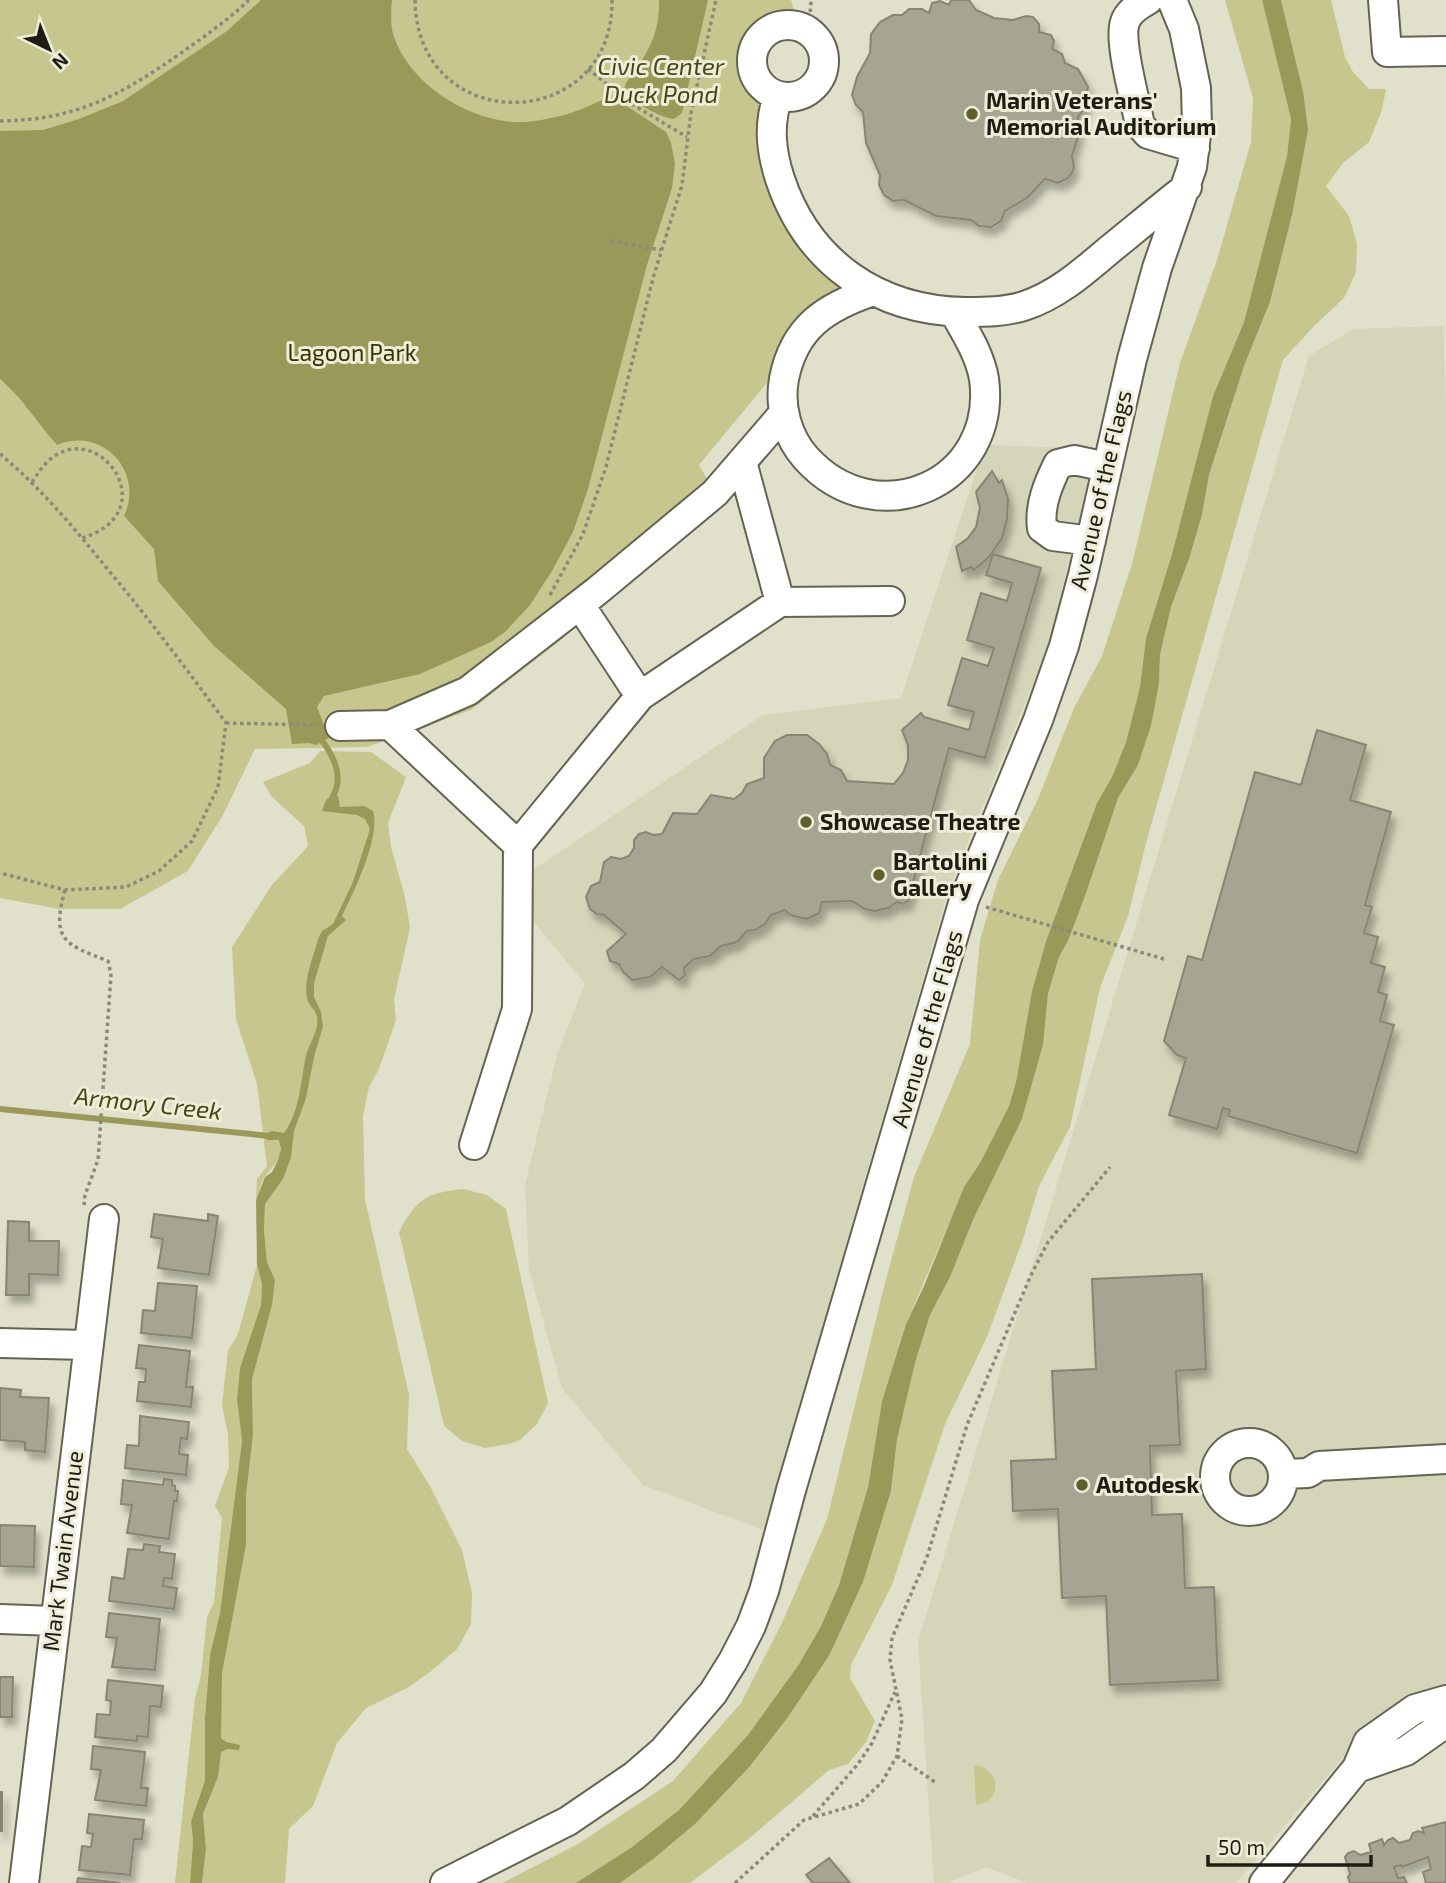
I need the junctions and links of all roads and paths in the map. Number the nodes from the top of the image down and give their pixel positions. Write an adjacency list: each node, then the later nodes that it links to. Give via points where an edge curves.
1 (249, 0): 13 (path, via 198,41 110,98 69,113)
2 (415, 0): 11 (path, via 418,31 431,60 452,83 479,98 496,103 530,102 562,91)
3 (612, 0): 11 (path, via 605,42)
4 (716, 0): 14 (path)
5 (812, 0): 9 (path)
6 (1148, 0): 15 (street, via 1125,21 1123,36 1140,125 1148,134)
7 (1172, 0): 15 (street, Avenue of the Flags, via 1193,68 1198,107)
8 (1383, 0): 10 (street, via 1387,52)
9 (803, 20): 12 (street, via 821,44 825,63 819,81 805,94); 12 (street, via 772,29 754,50 756,78)
10 (1446, 51)
11 (588, 69): 14 (path, via 629,103)
12 (778, 96): 19 (street, via 771,141 790,205 830,260)
13 (0, 121)
14 (687, 137): 18 (path, via 682,185)
15 (1195, 148): 16 (street, Avenue of the Flags)
16 (1186, 187): 20 (street, via 1052,293 1011,309); 24 (street, Avenue of the Flags, via 1157,268)
17 (611, 241): 18 (path)
18 (661, 250): 28 (path, via 597,495 583,534)
19 (873, 290): 20 (street, via 909,306); 21 (street, via 823,314 799,340 783,384)
20 (954, 312): 21 (street, via 980,363 985,407 968,452 934,483 890,497 839,486 801,453)
21 (784, 413): 23 (street)
22 (0, 454): 25 (path)
23 (742, 462): 30 (street); 31 (street, via 715,493)
24 (1107, 467): 27 (street, Avenue of the Flags); 27 (street, via 1074,460 1058,464 1040,514 1042,528 1053,536)
25 (32, 482): 26 (path); 26 (path, via 49,460 65,451 83,449 107,461 121,485 119,510 104,530)
26 (82, 538): 33 (path)
27 (1091, 541): 59 (street, Avenue of the Flags, via 1052,683 964,900 751,1626 733,1661 664,1750 602,1800)
28 (547, 599)
29 (890, 601): 30 (street)
30 (780, 602): 32 (street)
31 (580, 604): 32 (street); 34 (street, via 468,691)
32 (640, 696): 36 (street)
33 (226, 723): 35 (path); 38 (path, via 218,787 192,841 159,871 126,887)
34 (390, 724): 35 (street); 36 (street)
35 (341, 726)
36 (519, 845): 42 (street, via 517,1009)
37 (0, 873): 38 (path)
38 (65, 890): 41 (path, via 58,914 61,935 75,948 108,961 111,975)
39 (988, 907): 40 (path)
40 (1164, 959)
41 (99, 1142)
42 (474, 1145)
43 (1110, 1167): 51 (path, via 1048,1242 967,1425 927,1557 892,1638 890,1660)
44 (104, 1219): 46 (street, Mark Twain Avenue)
45 (0, 1343): 46 (street)
46 (87, 1345): 50 (street, Mark Twain Avenue)
47 (1446, 1460): 48 (street, via 1318,1466 1296,1473 1319,1483)
48 (1446, 1477)
49 (0, 1619): 50 (street)
50 (55, 1621): 58 (street, Mark Twain Avenue)
51 (896, 1690): 54 (path, via 902,1719); 57 (path, via 872,1743)
52 (1446, 1700): 55 (street, via 1415,1709 1368,1742)
53 (1446, 1725): 55 (street, via 1406,1751)
54 (897, 1756): 56 (path); 57 (path, via 883,1782 859,1804)
55 (1357, 1768): 61 (street)
56 (935, 1782)
57 (812, 1817): 60 (path)
58 (24, 1883)
59 (446, 1883)
60 (735, 1883)
61 (1264, 1883)

